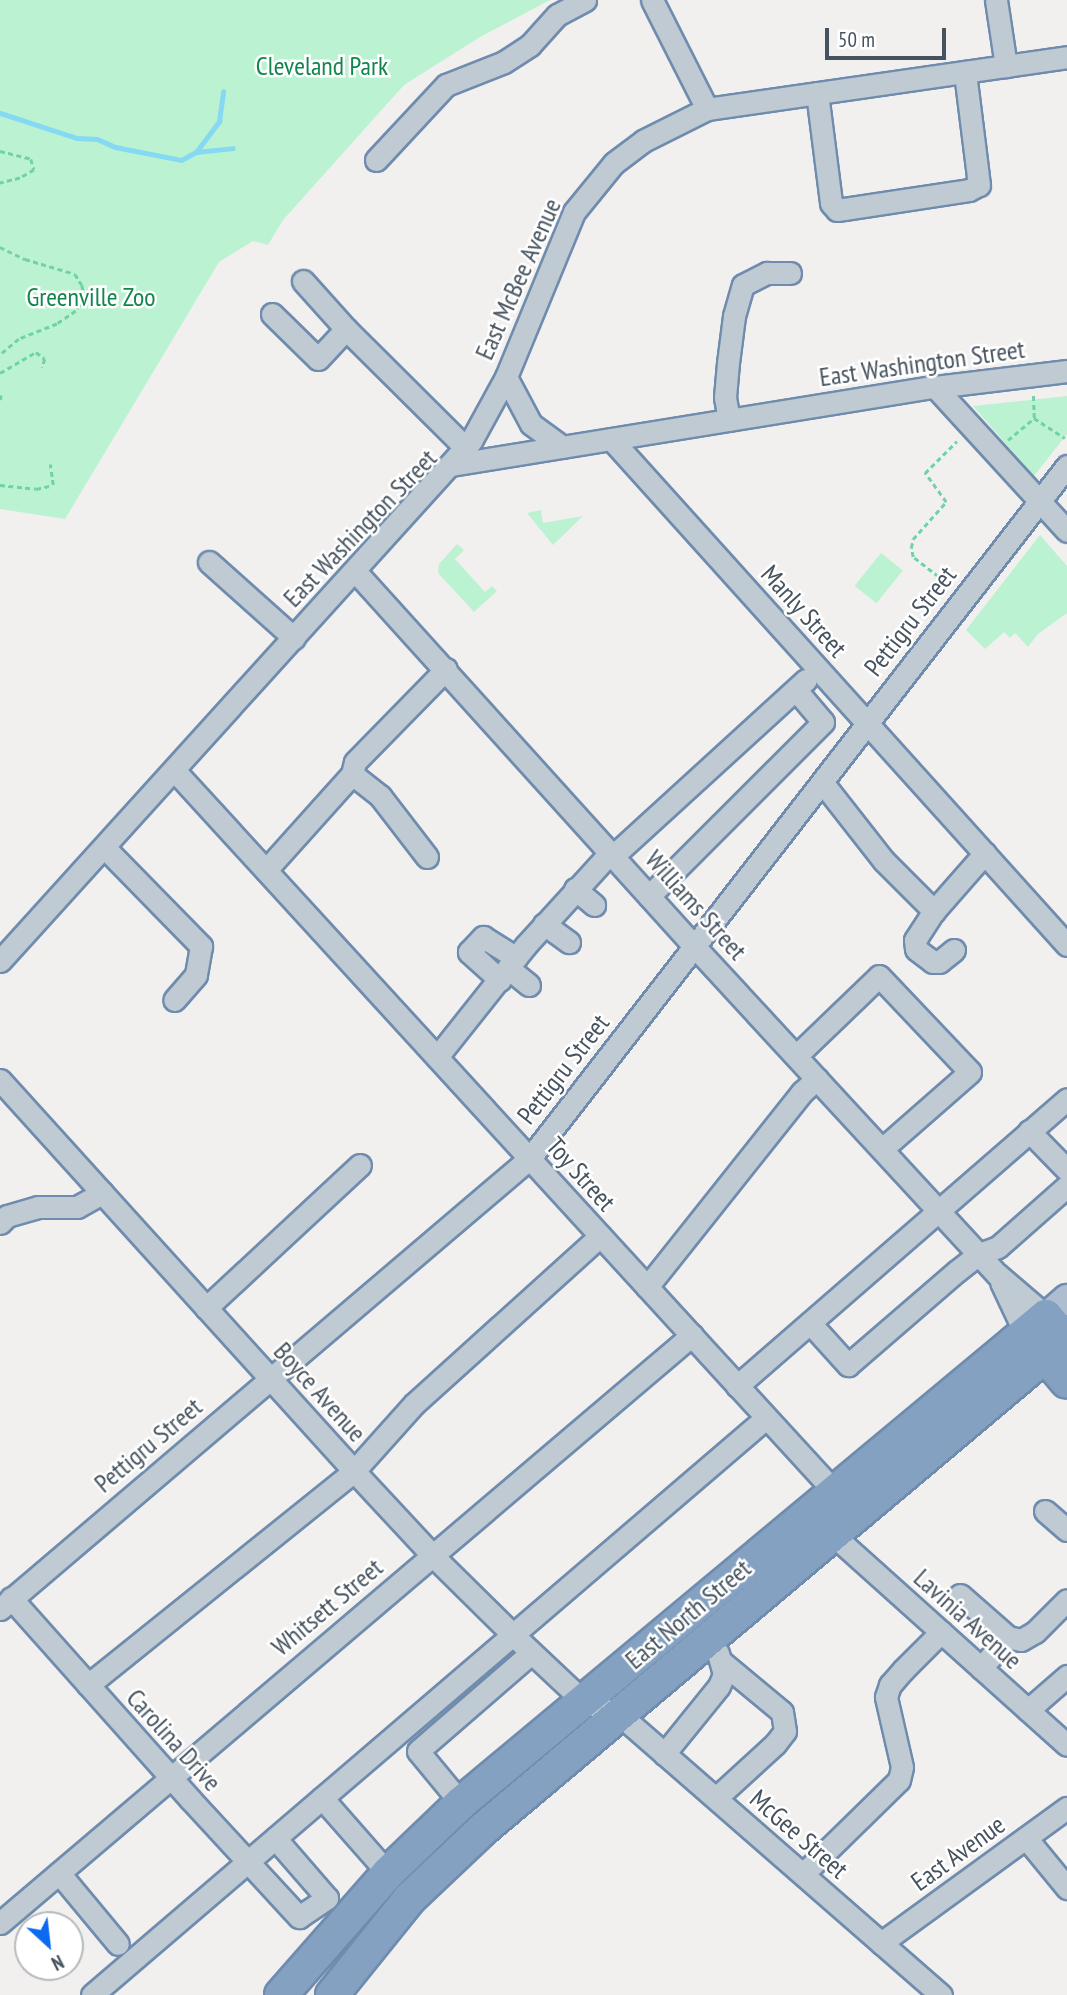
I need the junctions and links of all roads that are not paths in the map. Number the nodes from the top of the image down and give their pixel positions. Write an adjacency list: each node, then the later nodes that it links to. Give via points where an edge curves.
1 (585, 0): 9 (street, via 557,15 530,45 504,62 446,85)
2 (652, 0): 8 (street)
3 (996, 0): 5 (street)
4 (1067, 57): 5 (street, East McBee Avenue)
5 (1006, 66): 6 (street, East McBee Avenue)
6 (965, 72): 7 (street, East McBee Avenue); 7 (street, via 979,185 838,210 831,203)
7 (817, 93): 8 (street, East McBee Avenue)
8 (707, 109): 15 (street, East McBee Avenue, via 642,141 593,185 559,243)
9 (376, 160)
10 (790, 273): 17 (street, via 768,273 743,285 728,363 725,397)
11 (303, 281): 13 (street)
12 (272, 314): 13 (street, via 318,359)
13 (346, 329): 20 (street)
14 (1067, 371): 16 (street, East Washington Street)
15 (506, 377): 19 (street, via 531,424); 20 (street, East McBee Avenue)
16 (935, 387): 17 (street, East Washington Street); 23 (street)
17 (729, 420): 18 (street, East Washington Street)
18 (611, 439): 19 (street, East Washington Street); 28 (street, Manly Street)
19 (563, 447): 21 (street, East Washington Street)
20 (466, 448): 21 (street, East McBee Avenue)
21 (451, 465): 26 (street, East Washington Street)
22 (1067, 466): 23 (street, Pettigru Street)
23 (1040, 501): 24 (street); 31 (street, Pettigru Street)
24 (1067, 530)
25 (209, 562): 27 (street)
26 (355, 571): 27 (street, East Washington Street); 29 (street, Williams Street)
27 (294, 638): 32 (street, East Washington Street)
28 (818, 668): 30 (street); 31 (street, Manly Street)
29 (446, 669): 33 (street, via 355,762); 37 (street, Williams Street)
30 (796, 690): 37 (street); 41 (street, via 823,722)
31 (867, 723): 34 (street, Pettigru Street); 36 (street, Manly Street)
32 (174, 770): 35 (street, East Washington Street); 39 (street, Toy Street)
33 (352, 774): 38 (street, via 380,796); 39 (street)
34 (822, 782): 43 (street, via 884,861); 47 (street, Pettigru Street)
35 (104, 847): 49 (street, East Washington Street); 52 (street, via 201,946 196,975)
36 (985, 853): 43 (street); 46 (street, Manly Street)
37 (612, 855): 40 (street); 41 (street, Williams Street)
38 (428, 857)
39 (265, 870): 54 (street, Toy Street)
40 (575, 890): 42 (street); 44 (street)
41 (649, 896): 47 (street, Williams Street)
42 (594, 905)
43 (934, 911): 48 (street, via 915,940 916,949 933,962)
44 (544, 924): 45 (street); 50 (street)
45 (569, 942)
46 (1067, 945)
47 (694, 946): 53 (street, Williams Street); 60 (street, Pettigru Street)
48 (954, 950)
49 (0, 961)
50 (508, 969): 51 (street); 54 (street)
51 (529, 985)
52 (174, 1000)
53 (796, 1056): 55 (street, Williams Street); 59 (street, via 879,976 970,1072)
54 (437, 1057): 60 (street, Toy Street)
55 (817, 1079): 59 (street, Williams Street); 69 (street)
56 (0, 1080): 64 (street, Boyce Avenue)
57 (1067, 1099): 58 (street)
58 (1029, 1131): 62 (street); 65 (street)
59 (882, 1149): 65 (street, Williams Street)
60 (530, 1158): 67 (street, Toy Street); 74 (street, Pettigru Street)
61 (360, 1165): 70 (street)
62 (1067, 1170)
63 (1067, 1186): 68 (street, via 998,1247)
64 (102, 1193): 66 (street, via 77,1207 38,1207 7,1216); 70 (street, Boyce Avenue)
65 (939, 1211): 68 (street, Williams Street); 71 (street)
66 (0, 1223)
67 (600, 1236): 69 (street, Toy Street); 78 (street, via 414,1404)
68 (979, 1254): 71 (street, via 848,1365); 72 (street, Williams Street)
69 (647, 1287): 73 (street, Toy Street)
70 (206, 1308): 74 (street, Boyce Avenue)
71 (810, 1323): 76 (street)
72 (1055, 1331): 75 (highway); 79 (highway, East North Street); 82 (highway, East North Street)
73 (692, 1335): 76 (street, Toy Street); 83 (street, Whitsett Street)
74 (270, 1378): 78 (street, Boyce Avenue); 86 (street, Pettigru Street)
75 (1067, 1382)
76 (737, 1386): 77 (street, Toy Street)
77 (766, 1418): 79 (street, Toy Street); 88 (street)
78 (354, 1471): 83 (street, Boyce Avenue); 94 (street)
79 (835, 1492): 95 (highway, East North Street)
80 (1045, 1511): 81 (street)
81 (1067, 1530)
82 (832, 1535): 87 (street, Lavinia Avenue); 90 (highway, East North Street)
83 (432, 1555): 88 (street, Boyce Avenue); 100 (street, Whitsett Street)
84 (960, 1595): 89 (street)
85 (1067, 1600): 89 (street, via 1025,1638)
86 (6, 1603): 94 (street, Carolina Drive)
87 (941, 1632): 92 (street, Lavinia Avenue); 110 (street, via 890,1685 886,1697 902,1767 899,1780)
88 (512, 1634): 91 (street, Boyce Avenue); 101 (street)
89 (1008, 1637): 92 (street)
90 (715, 1651): 97 (highway, East North Street); 99 (street, via 724,1674 719,1686); 102 (street, via 782,1712 785,1731)
91 (531, 1653): 95 (street, Boyce Avenue); 103 (street, via 418,1752)
92 (981, 1668): 96 (street, Lavinia Avenue)
93 (1067, 1676): 96 (street)
94 (88, 1685): 100 (street, Carolina Drive)
95 (583, 1701): 97 (street, Boyce Avenue); 103 (highway, East North Street)
96 (1028, 1710): 98 (street, Lavinia Avenue)
97 (620, 1715): 99 (street, McGee Street); 116 (highway, East North Street, via 483,1829 410,1898)
98 (1067, 1745)
99 (664, 1754): 102 (street, McGee Street)
100 (170, 1777): 107 (street, Carolina Drive); 108 (street, Whitsett Street)
101 (322, 1798): 105 (street); 109 (street)
102 (716, 1798): 110 (street, McGee Street)
103 (461, 1803): 109 (highway, East North Street)
104 (1067, 1808): 106 (street, East Avenue)
105 (275, 1838): 107 (street); 107 (street, Carolina Drive, via 327,1898 299,1917)
106 (1026, 1838): 111 (street); 113 (street, East Avenue)
107 (247, 1863): 117 (street)
108 (59, 1873): 112 (street, Whitsett Street); 114 (street)
109 (388, 1873): 115 (highway, East North Street)
110 (803, 1874): 113 (street, McGee Street)
111 (1067, 1888)
112 (0, 1923)
113 (881, 1943): 120 (street, McGee Street)
114 (118, 1944)
115 (324, 1945): 118 (highway); 119 (highway)
116 (336, 1990)
117 (92, 1995)
118 (267, 1995)
119 (281, 1995)
120 (941, 1995)

